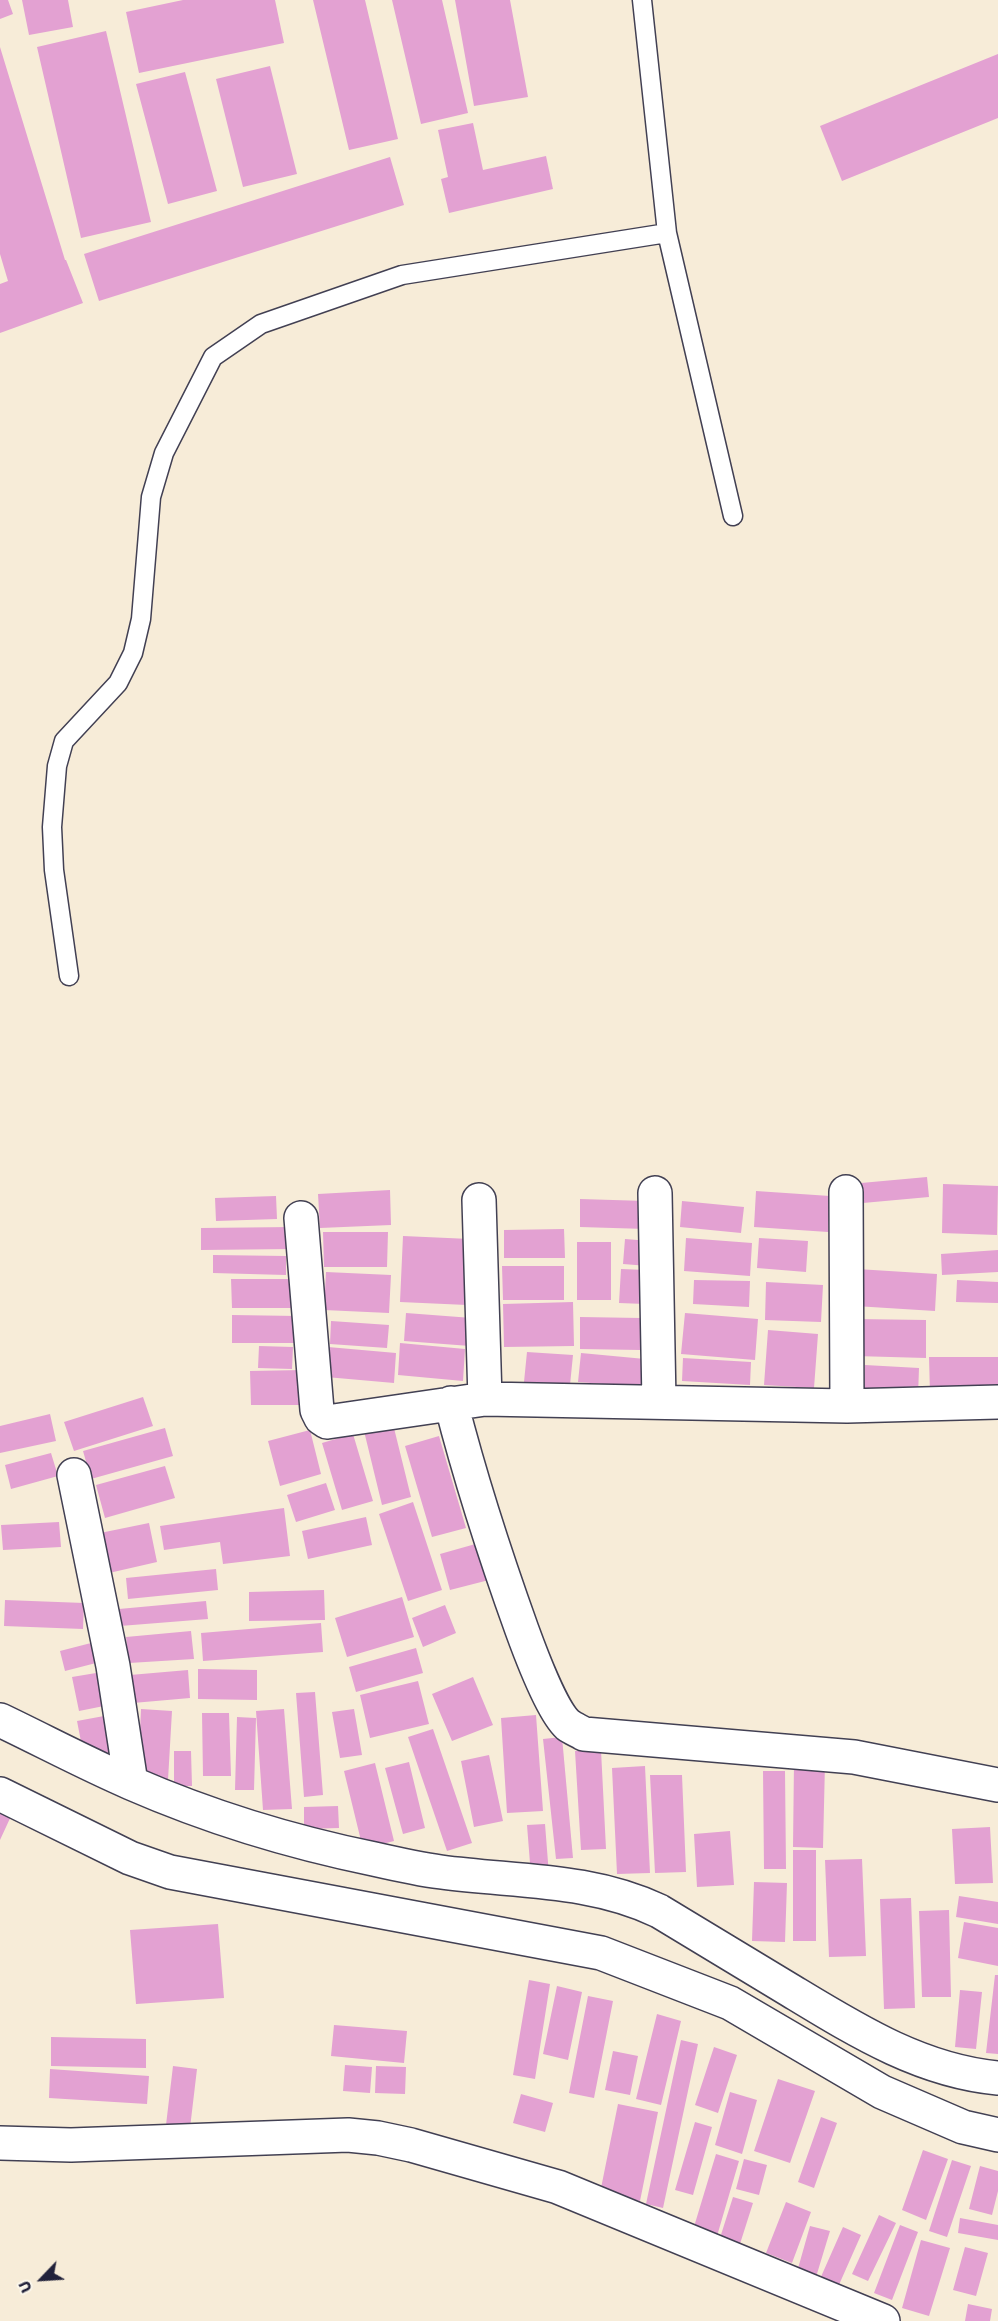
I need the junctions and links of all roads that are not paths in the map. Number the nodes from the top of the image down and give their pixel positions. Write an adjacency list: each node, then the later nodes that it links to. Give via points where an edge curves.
1 (642, 0): 2 (lane)
2 (667, 233): 3 (lane); 4 (lane, via 402,275 261,324 213,357 164,453 151,496 141,619 133,653 118,683 64,741 57,766 52,827 54,870)
3 (733, 516)
4 (69, 976)
5 (655, 1192): 10 (street)
6 (846, 1192): 13 (street)
7 (479, 1200): 9 (street)
8 (301, 1218): 12 (street, via 317,1410 321,1418 327,1422)
9 (485, 1399): 10 (street); 12 (street)
10 (658, 1402): 13 (street)
11 (998, 1402): 13 (street)
12 (451, 1403): 17 (street, via 495,1556 533,1661 567,1724 584,1734 854,1757)
13 (846, 1406)
14 (74, 1475): 16 (street, via 113,1666)
15 (0, 1720): 16 (street)
16 (131, 1783): 19 (street, via 231,1821 333,1851 440,1872 544,1882 635,1899 878,2042 926,2063)
17 (998, 1785)
18 (0, 1794): 20 (street, via 130,1858 170,1872 601,1953 730,2003 882,2092 963,2127)
19 (998, 2078)
20 (998, 2135)
21 (0, 2143): 22 (street, via 71,2145 348,2135 378,2138 558,2187)
22 (883, 2321)

